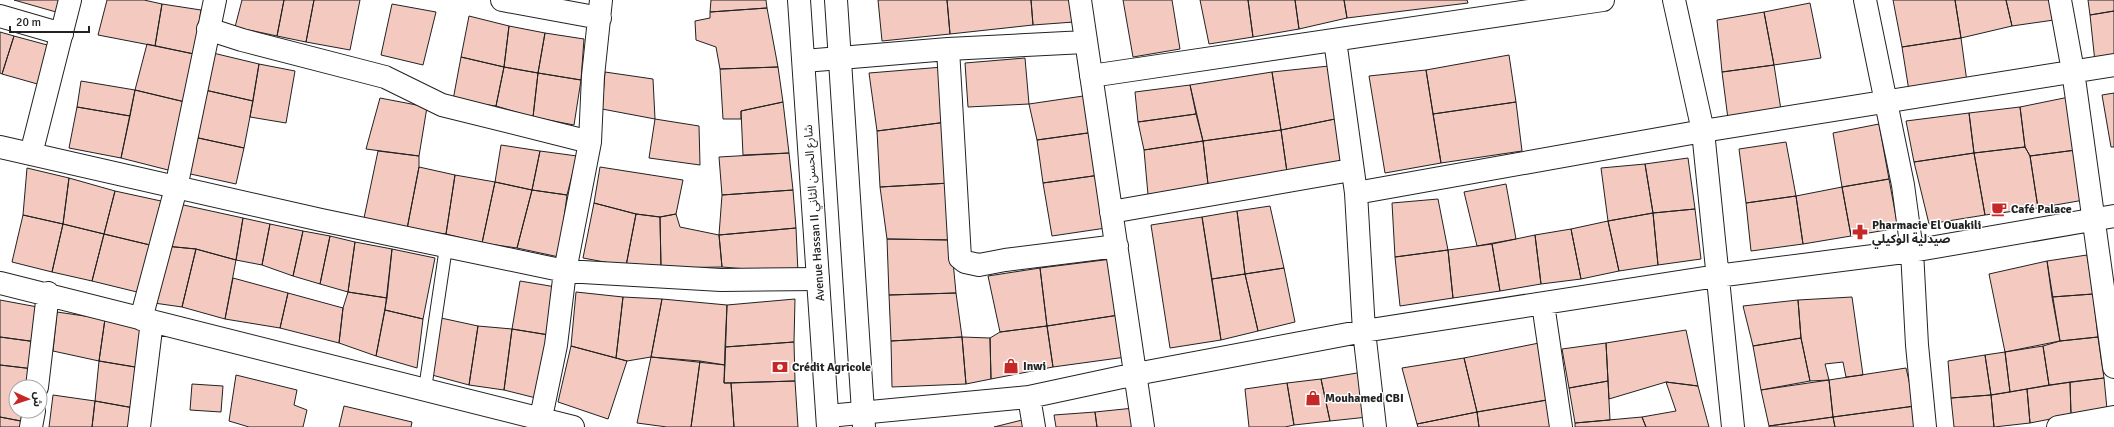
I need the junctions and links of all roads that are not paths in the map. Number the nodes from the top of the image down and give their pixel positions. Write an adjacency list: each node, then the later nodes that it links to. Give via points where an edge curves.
1 (70, 0): 15 (street)
2 (215, 0): 14 (street)
3 (502, 0): 11 (street)
4 (799, 0): 20 (street, Avenue Hassan II شارع الحسن الثاني)
5 (836, 0): 19 (street)
6 (1080, 0): 17 (street)
7 (1674, 0): 25 (street)
8 (1865, 0): 24 (street)
9 (2060, 0): 22 (street)
10 (1593, 1): 12 (street)
11 (601, 9): 26 (street, via 593,76)
12 (1478, 9): 16 (street)
13 (0, 16): 15 (street)
14 (208, 29): 26 (street, via 385,77 442,105); 30 (street)
15 (62, 34): 28 (street)
16 (1335, 40): 23 (street); 29 (street)
17 (1085, 42): 18 (street); 23 (street)
18 (948, 49): 19 (street); 34 (street, via 960,258 965,262 979,265)
19 (840, 58): 20 (street); 51 (street)
20 (804, 61): 39 (street, Avenue Hassan II شارع الحسن الثاني)
21 (2114, 65): 22 (street)
22 (2073, 71): 24 (street); 33 (street)
23 (1091, 76): 32 (street)
24 (1886, 103): 25 (street); 36 (street, via 1903,185)
25 (1703, 131): 31 (street); 38 (street)
26 (590, 142): 37 (street)
27 (0, 147): 28 (street)
28 (31, 154): 30 (street)
29 (1351, 170): 31 (street); 32 (street)
30 (176, 188): 35 (street); 43 (street)
31 (1356, 193): 44 (street)
32 (1111, 212): 34 (street)
33 (2104, 217): 36 (street); 45 (street)
34 (1117, 246): 46 (street)
35 (446, 247): 37 (street); 48 (lane)
36 (1912, 250): 38 (street); 61 (street)
37 (565, 271): 39 (street, via 721,280); 53 (street, via 556,345)
38 (1717, 276): 42 (street); 60 (street)
39 (818, 279): 52 (street, Avenue Hassan II شارع الحسن الثاني)
40 (0, 283): 41 (street)
41 (48, 294): 43 (street); 47 (street)
42 (1543, 304): 44 (street); 59 (street)
43 (147, 320): 48 (street); 54 (street)
44 (1364, 331): 46 (street); 58 (street)
45 (2114, 367)
46 (1136, 374): 49 (street); 57 (street)
47 (38, 379)
48 (425, 389): 53 (street)
49 (1029, 397): 51 (street); 56 (street)
50 (2114, 417): 62 (street)
51 (863, 419): 52 (street)
52 (828, 421)
53 (540, 423): 55 (street)
54 (139, 427)
55 (573, 427)
56 (1034, 427)
57 (1143, 427)
58 (1375, 427)
59 (1561, 427)
60 (1732, 427)
61 (1925, 427)
62 (2058, 427)

